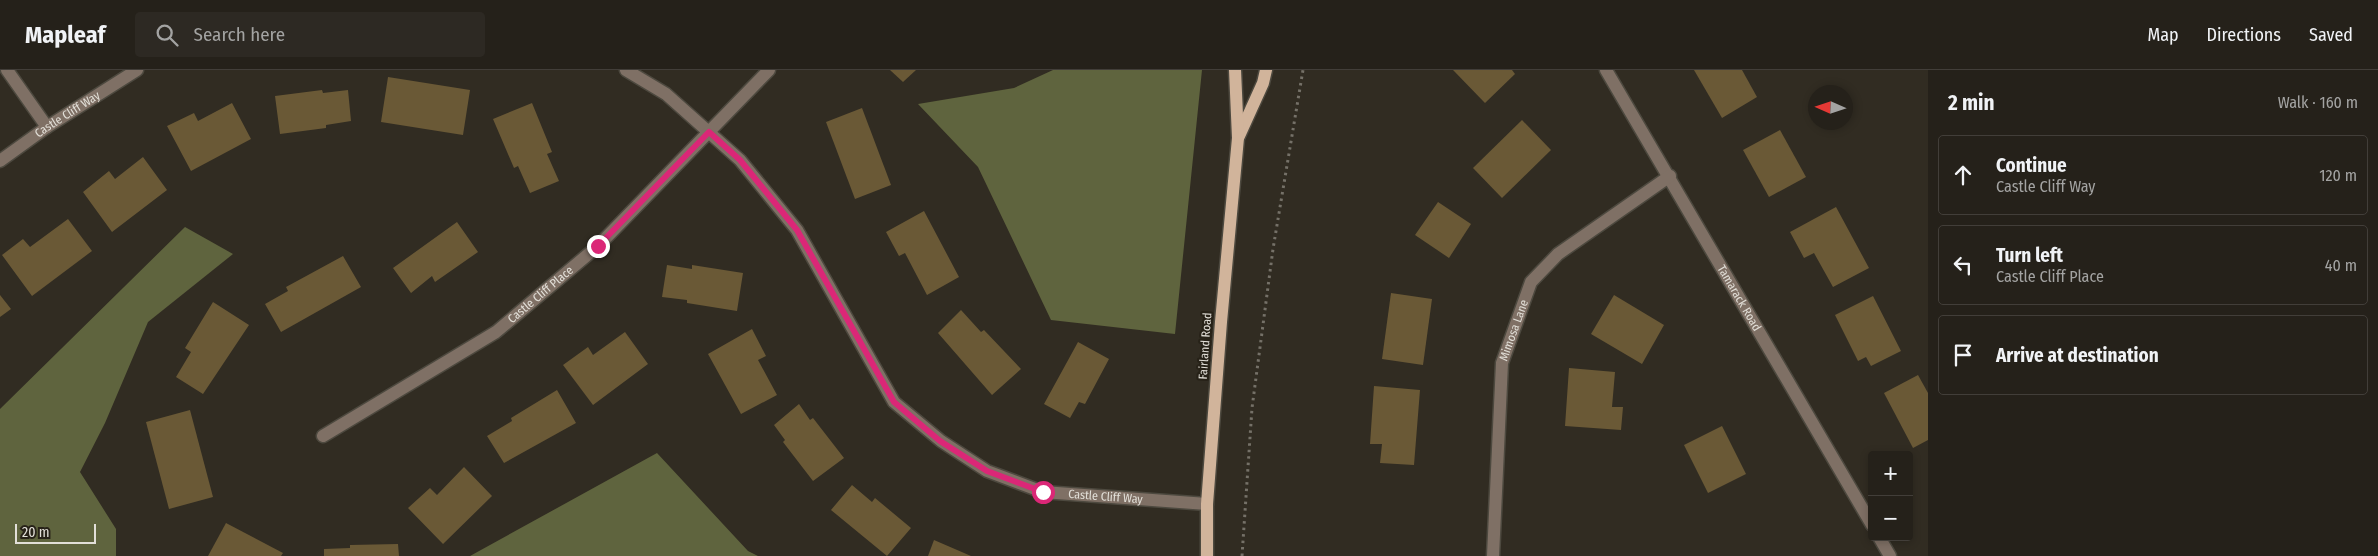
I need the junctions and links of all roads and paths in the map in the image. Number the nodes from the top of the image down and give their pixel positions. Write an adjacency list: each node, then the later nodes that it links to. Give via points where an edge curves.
1 (7, 70): 9 (street)
2 (137, 70): 9 (street, Castle Cliff Way)
3 (626, 70): 10 (street, Castle Cliff Way, via 666,94)
4 (769, 70): 10 (street, Castle Cliff Place)
5 (1235, 70): 11 (main road, Fairland Road)
6 (1266, 70): 11 (main road, Fairland Road)
7 (1303, 70): 19 (path, via 1273,249 1252,408)
8 (1606, 70): 13 (street, Tamarack Road)
9 (47, 126): 12 (street, Castle Cliff Way)
10 (709, 132): 14 (street, Castle Cliff Place, via 598,246 496,332); 15 (street, Castle Cliff Way, via 740,160 797,230 894,402 940,441 987,471 1043,492)
11 (1238, 138): 15 (main road, Fairland Road)
12 (0, 161)
13 (1670, 176): 16 (street, Tamarack Road); 20 (street, Mimosa Lane, via 1558,254 1531,282 1502,364)
14 (323, 436)
15 (1208, 504): 18 (main road, Fairland Road)
16 (1868, 517)
17 (1881, 541): 21 (street)
18 (1207, 556)
19 (1242, 556)
20 (1493, 556)
21 (1890, 556)

